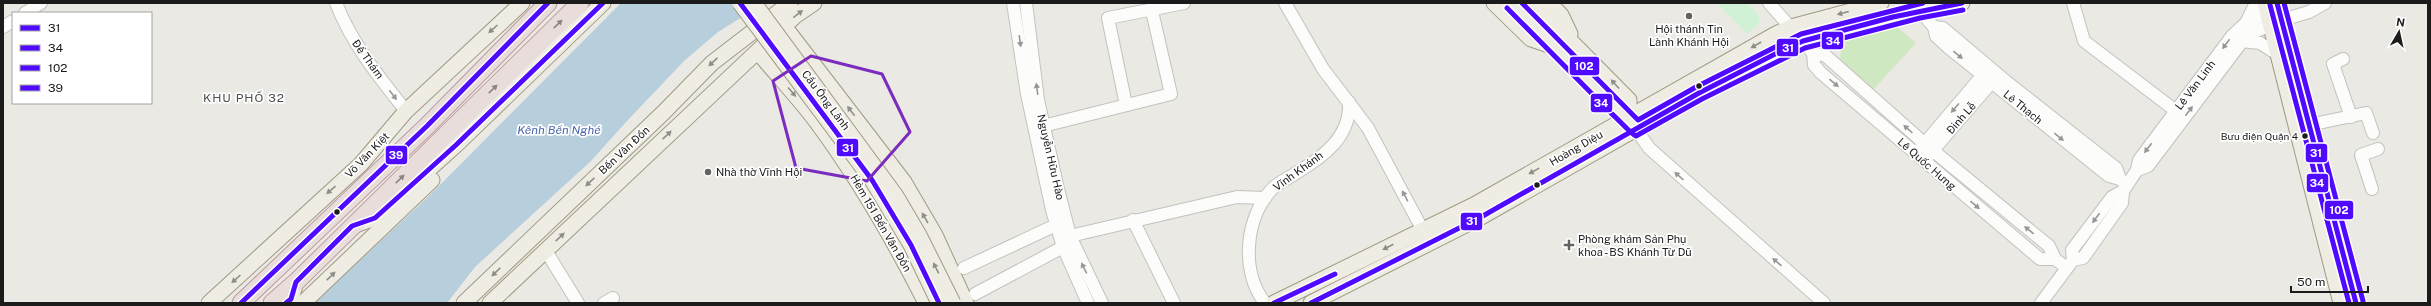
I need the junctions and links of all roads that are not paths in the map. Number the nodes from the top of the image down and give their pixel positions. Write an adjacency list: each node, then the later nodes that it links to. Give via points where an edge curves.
1 (41, 3): 27 (street)
2 (336, 3): 50 (street, Ðề Thám, one-way to 50, via 346,28 360,51)
3 (522, 3): 50 (main road, Võ Văn Kiệt, one-way to 50)
4 (548, 3): 81 (highway, Võ Văn Kiệt, via 427,126)
5 (580, 3): 68 (highway, one-way to 5)
6 (603, 3): 58 (main road)
7 (740, 3): 89 (main road, Cầu Ông Lãnh, bridge, via 872,180 911,245)
8 (754, 3): 90 (main road, Cầu Ông Lãnh, one-way to 8, bridge, via 896,196)
9 (790, 3): 79 (main road, Bến Vân Đồn, one-way to 79, via 712,63)
10 (814, 3): 31 (main road, Bến Vân Đồn, one-way to 10)
11 (1013, 3): 67 (street, Nguyễn Hữu Hào, one-way to 67, via 1028,101)
12 (1026, 3): 54 (street, Nguyễn Hữu Hào, one-way to 12)
13 (1184, 3): 26 (street)
14 (1286, 3): 46 (street, via 1323,69)
15 (1494, 3): 37 (main road, via 1531,39)
16 (1512, 3): 37 (main road)
17 (1533, 3): 34 (main road)
18 (1549, 3): 34 (main road, via 1567,23)
19 (1769, 3): 33 (street, Lê Quốc Hưng)
20 (1881, 3): 33 (main road, Hoàng Diệu, one-way to 33)
21 (1962, 3): 25 (main road, Hoàng Diệu)
22 (2073, 3): 49 (street, via 2084,41)
23 (2256, 3): 30 (street)
24 (2325, 3): 28 (street, via 2309,12)
25 (1916, 7): 36 (main road, Hoàng Diệu); 44 (street, Lê Thạch, via 1934,27 1943,28)
26 (1152, 10): 47 (street, via 1171,94); 47 (street, via 1108,18)
27 (27, 12)
28 (2272, 13): 30 (street, Lê Văn Linh); 35 (street, Lê Văn Linh); 41 (main road); 53 (main road)
29 (12, 22): 32 (street)
30 (2246, 23): 49 (street, Lê Văn Linh, one-way to 49, via 2232,36)
31 (784, 26): 38 (main road, Bến Vân Đồn); 39 (main road)
32 (3, 27)
33 (1791, 28): 36 (street, Lê Quốc Hưng); 52 (main road, Hoàng Diệu, one-way to 52)
34 (1571, 39): 52 (main road, one-way to 34, via 1629,100)
35 (2242, 40): 41 (street, via 2260,43); 62 (street, Lê Văn Linh, one-way to 35, via 2148,166)
36 (1803, 41): 40 (street, Lê Quốc Hưng); 52 (main road, Hoàng Diệu, via 1699,94)
37 (1555, 47): 52 (main road)
38 (758, 52): 43 (main road, Hẻm 151 Bến Vân Đồn); 72 (main road, Bến Vân Đồn, one-way to 38)
39 (805, 53): 43 (main road); 78 (main road, one-way to 39, via 904,182)
40 (1813, 53): 45 (street, Lê Quốc Hưng, via 1826,56); 48 (street, Lê Quốc Hưng, one-way to 48, via 1814,65)
41 (2279, 55): 99 (main road)
42 (2343, 59): 51 (street, via 2333,64)
43 (776, 74): 88 (main road, Hẻm 151 Bến Vân Đồn, one-way to 88, via 816,121 858,181 894,240)
44 (1990, 75): 59 (street, Ðinh Lễ); 63 (street, Lê Thạch, via 2116,168)
45 (1872, 97): 48 (street); 59 (street, Lê Quốc Hưng, one-way to 45)
46 (1349, 102): 55 (street); 56 (street, Vĩnh Khánh, via 1350,115)
47 (1126, 105): 54 (street)
48 (1862, 107): 61 (street, Lê Quốc Hưng)
49 (2176, 111): 62 (street, Lê Văn Linh, one-way to 62, via 2139,160)
50 (406, 112): 80 (main road, Võ Văn Kiệt, one-way to 80, via 361,164)
51 (2351, 116): 53 (street); 57 (street, via 2366,113)
52 (1632, 124): 70 (main road, Hoàng Diệu, via 1477,211); 97 (street, one-way to 52, via 1649,148)
53 (2309, 125): 100 (main road)
54 (1043, 126): 69 (street, Nguyễn Hữu Hào)
55 (1368, 128): 56 (street, via 1352,128); 70 (street, one-way to 55)
56 (1343, 132): 65 (street, Vĩnh Khánh, via 1334,144 1310,164 1274,186)
57 (2373, 133)
58 (456, 145): 68 (main road, via 375,218); 84 (main road, one-way to 58, via 446,167)
59 (1929, 148): 61 (street, Ðinh Lễ); 73 (street, Lê Quốc Hưng, one-way to 59, via 2049,246)
60 (2378, 149): 64 (street, via 2361,155)
61 (1919, 158): 73 (street, Lê Quốc Hưng, one-way to 73, via 2040,259)
62 (2137, 170): 63 (street, Lê Văn Linh)
63 (2123, 185): 74 (street, Lê Văn Linh, via 2072,250)
64 (2372, 189)
65 (1265, 198): 66 (street, via 1237,197); 94 (street, Vĩnh Khánh, via 1255,218 1248,245 1251,275 1256,292)
66 (1133, 220): 69 (street); 93 (street)
67 (1056, 225): 71 (street, Nguyễn Hữu Hào); 75 (street)
68 (352, 226): 76 (highway)
69 (1070, 236): 92 (street, Nguyễn Hữu Hào, one-way to 69)
70 (1427, 236): 95 (main road, Hoàng Diệu, one-way to 95); 96 (main road, Hoàng Diệu)
71 (1063, 247): 78 (street); 91 (street, Nguyễn Hữu Hào)
72 (546, 251): 77 (main road, Bến Vân Đồn); 87 (street)
73 (2055, 259): 74 (street, Lê Quốc Hưng)
74 (2070, 264): 98 (street, Lê Văn Linh)
75 (964, 268)
76 (296, 282): 82 (highway); 83 (main road, via 291,298)
77 (512, 283): 85 (main road, Bến Vân Đồn); 86 (main road)
78 (971, 298)
79 (467, 302)
80 (209, 303)
81 (241, 303)
82 (272, 303)
83 (286, 303)
84 (303, 303)
85 (490, 303)
86 (506, 303)
87 (578, 303)
88 (926, 303)
89 (939, 303)
90 (953, 303)
91 (1088, 303)
92 (1101, 303)
93 (1174, 303)
94 (1265, 303)
95 (1274, 303)
96 (1311, 303)
97 (1824, 303)
98 (2040, 303)
99 (2341, 303)
100 (2356, 303)

